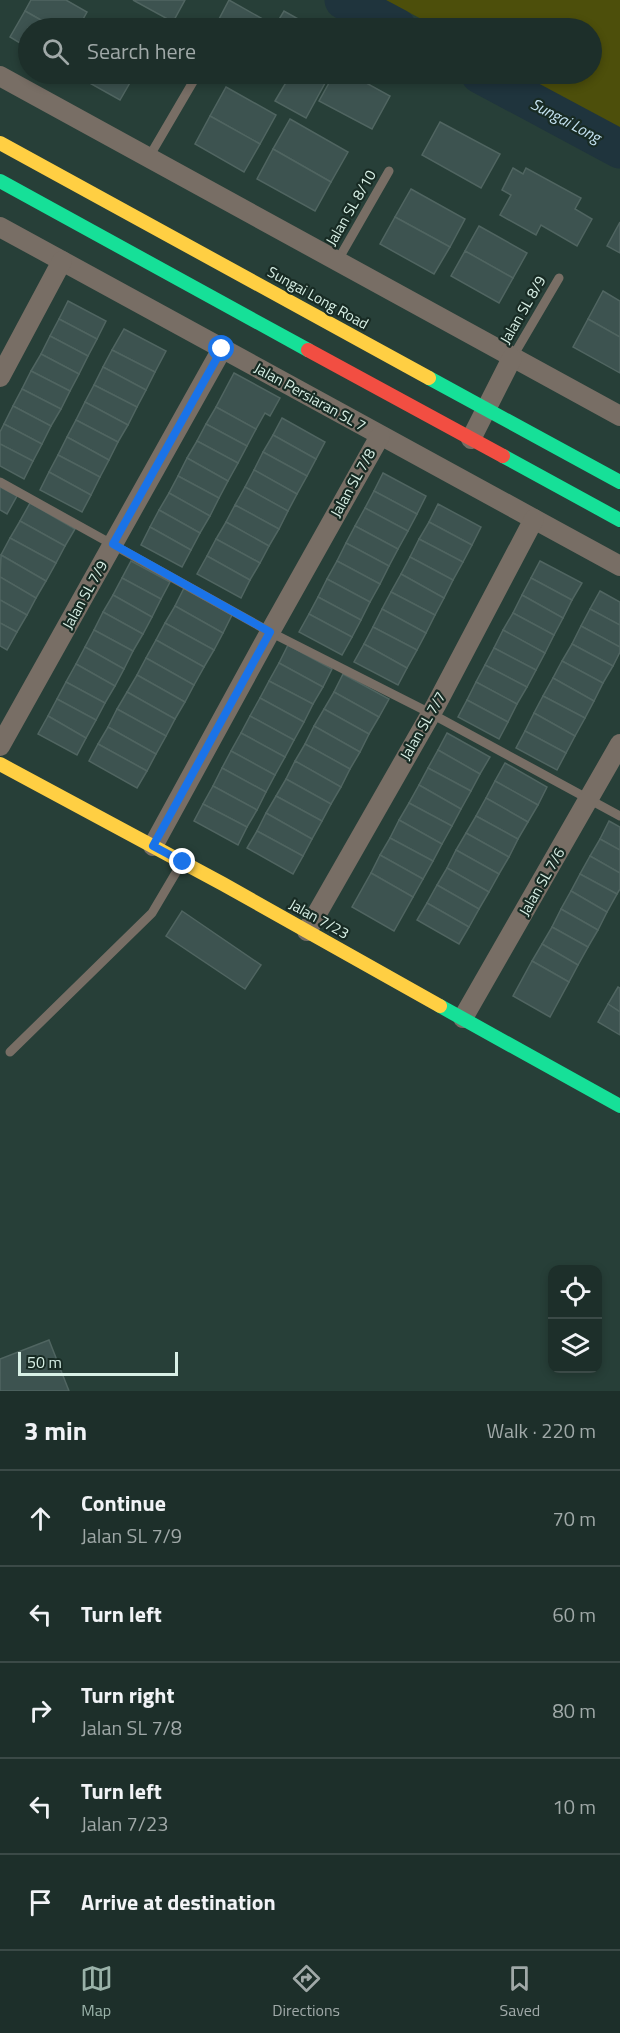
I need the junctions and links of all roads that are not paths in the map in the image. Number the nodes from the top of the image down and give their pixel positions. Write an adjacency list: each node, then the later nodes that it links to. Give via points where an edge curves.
1 (0, 76): 4 (street)
2 (192, 84): 4 (lane)
3 (0, 143): 14 (street, Sungai Long Road)
4 (149, 157): 8 (street)
5 (389, 171): 8 (lane, Jalan SL 8/10)
6 (0, 181): 17 (street)
7 (0, 227): 9 (street, Jalan Persiaran SL 7)
8 (338, 260): 12 (street)
9 (62, 261): 11 (street, Jalan Persiaran SL 7); 13 (street)
10 (560, 278): 12 (lane, Jalan SL 8/9)
11 (222, 349): 16 (street, Jalan Persiaran SL 7); 22 (street, Jalan SL 7/9)
12 (512, 358): 14 (street); 15 (street)
13 (0, 377)
14 (486, 409): 17 (street); 19 (street, Sungai Long Road)
15 (620, 416)
16 (380, 436): 20 (street, Jalan Persiaran SL 7); 24 (street, Jalan SL 7/8)
17 (471, 439): 21 (street)
18 (0, 482): 22 (lane)
19 (620, 482)
20 (534, 519): 23 (street, Jalan Persiaran SL 7); 25 (street, Jalan SL 7/7)
21 (620, 520)
22 (113, 544): 24 (lane); 27 (street, Jalan SL 7/9)
23 (620, 566)
24 (270, 632): 25 (lane); 31 (street, Jalan SL 7/8)
25 (430, 713): 29 (lane); 33 (street, Jalan SL 7/7)
26 (620, 744): 29 (street, Jalan SL 7/6)
27 (0, 746)
28 (0, 764): 31 (street, Jalan 7/23)
29 (590, 799): 30 (lane); 34 (street, Jalan SL 7/6)
30 (620, 816)
31 (153, 846): 32 (street, Jalan 7/23)
32 (183, 862): 33 (street, Jalan 7/23); 35 (lane, via 152,912)
33 (307, 931): 34 (street, Jalan 7/23)
34 (463, 1018): 36 (street, Jalan 7/23)
35 (10, 1052)
36 (620, 1106)

